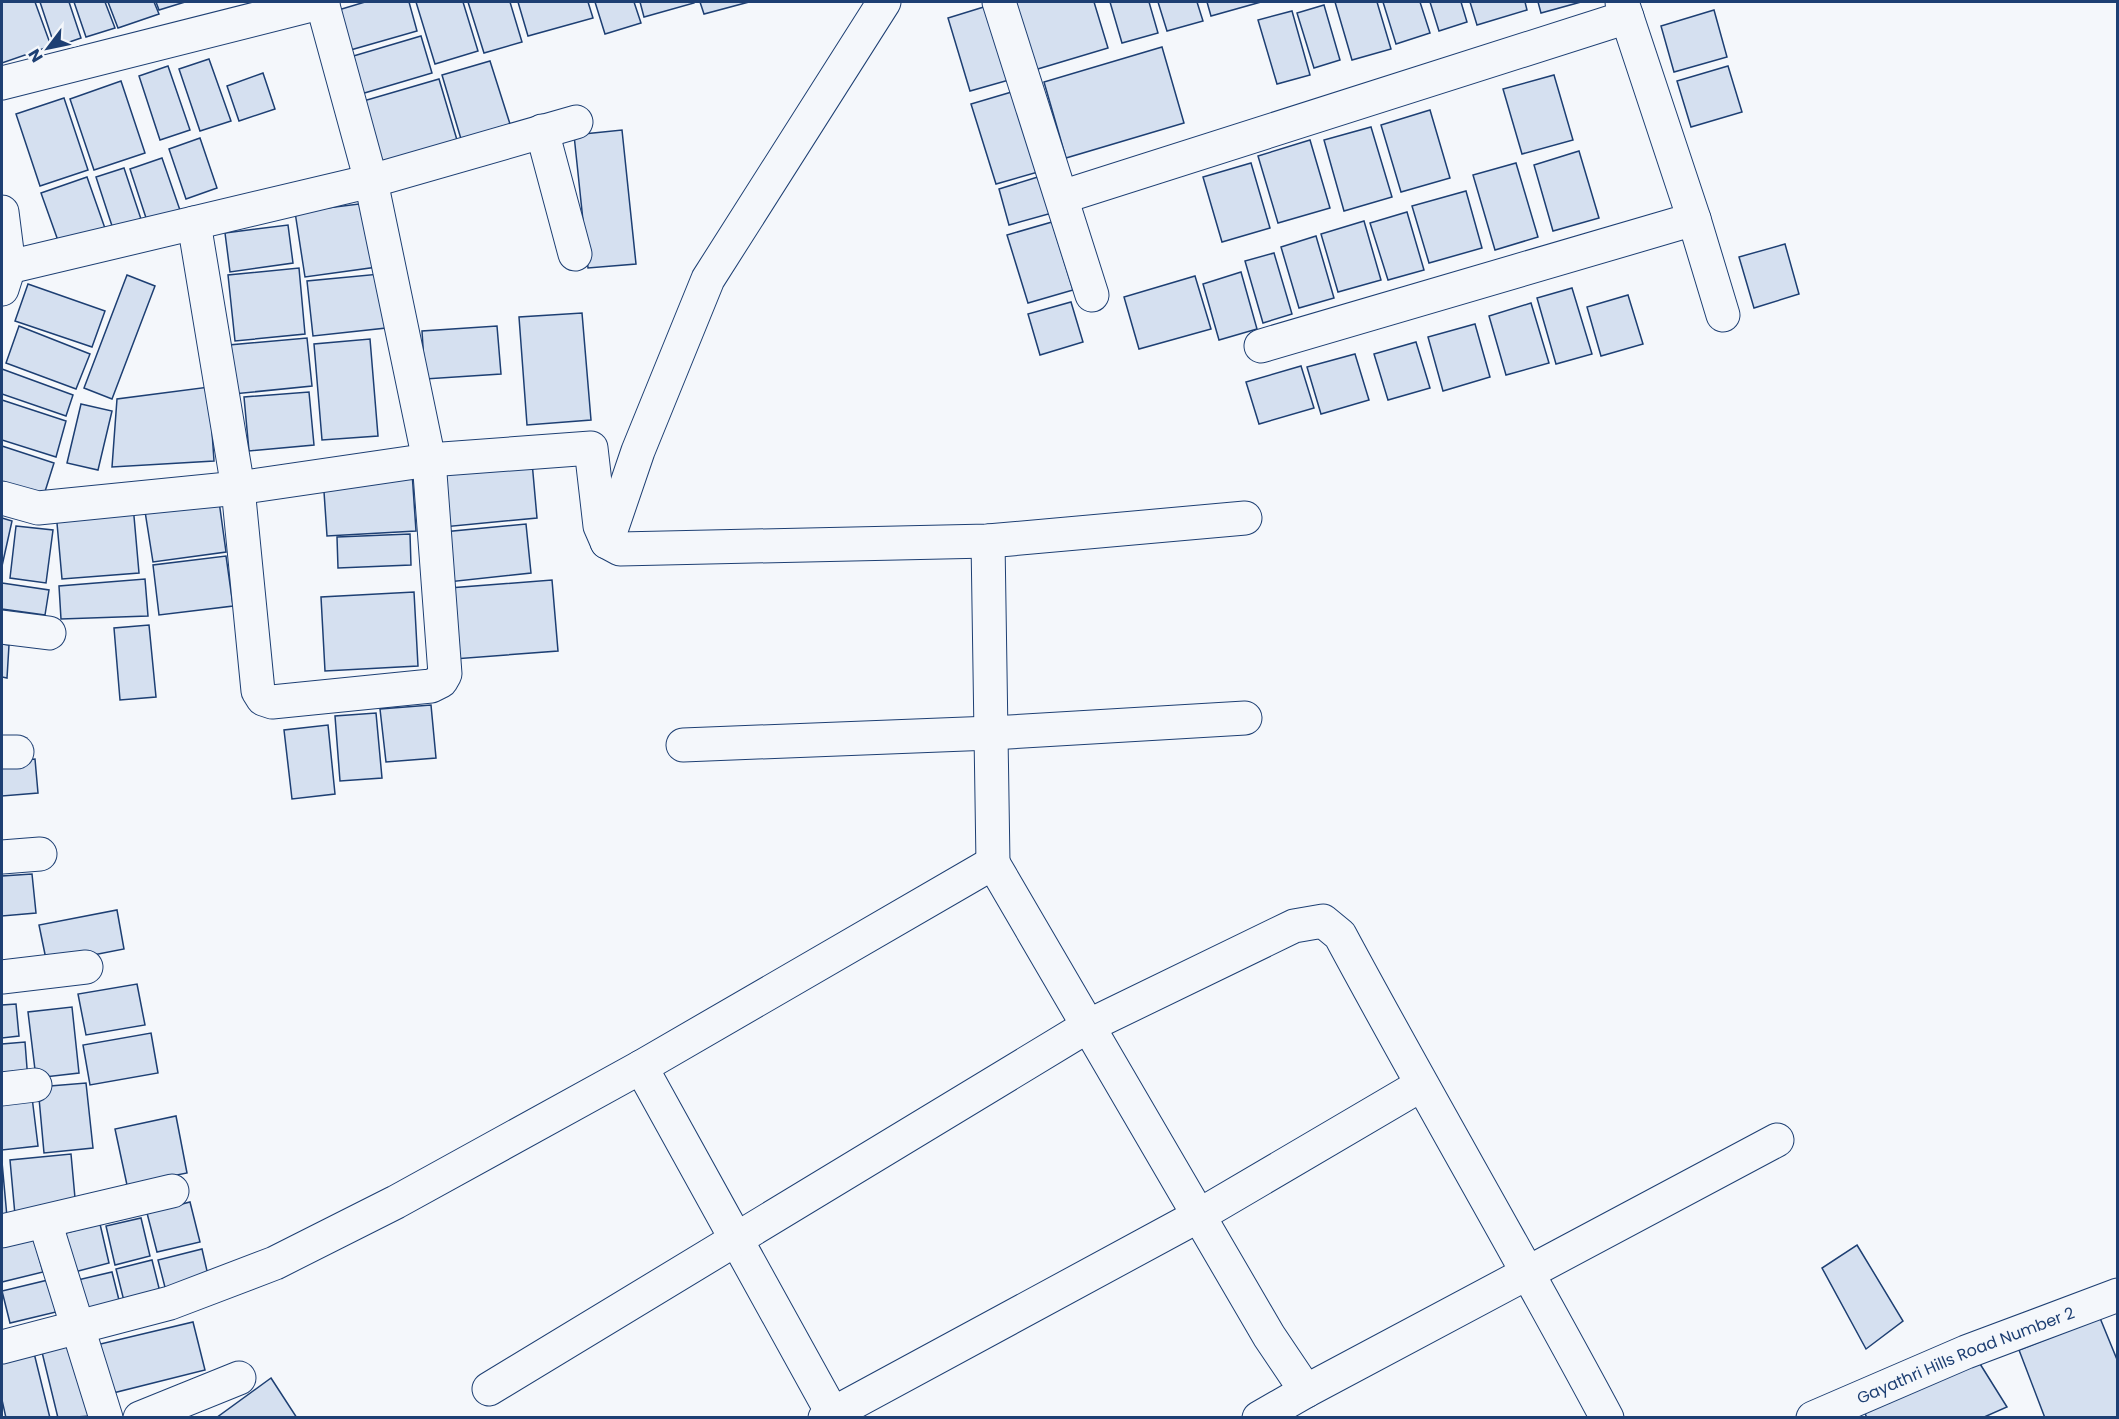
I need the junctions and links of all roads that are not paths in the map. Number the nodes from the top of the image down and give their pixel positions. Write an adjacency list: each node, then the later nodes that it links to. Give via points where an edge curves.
1 (322, 2): 5 (street); 8 (street)
2 (884, 2): 23 (street, via 708,279 638,451)
3 (999, 2): 9 (street)
4 (1625, 9): 9 (street); 11 (street)
5 (2, 83)
6 (576, 122): 7 (street)
7 (542, 131): 8 (street); 13 (street)
8 (371, 181): 12 (street); 18 (street)
9 (1062, 197): 15 (street)
10 (2, 212): 14 (street)
11 (1694, 219): 16 (street); 17 (street)
12 (194, 223): 14 (street); 19 (street)
13 (575, 254)
14 (5, 278)
15 (1092, 295)
16 (1723, 315)
17 (1261, 346)
18 (429, 460): 19 (street); 19 (street, via 445,674 431,686 272,702 264,699 258,691); 23 (street, via 591,448 600,526)
19 (238, 488): 20 (street, via 38,508)
20 (2, 498)
21 (1245, 518): 22 (street)
22 (988, 541): 23 (street, via 621,549); 27 (street)
23 (607, 542)
24 (2, 627): 25 (street)
25 (49, 633)
26 (1245, 718): 27 (street)
27 (991, 733): 28 (street); 31 (street)
28 (683, 745)
29 (40, 854): 30 (street)
30 (2, 857)
31 (993, 863): 34 (street); 35 (street)
32 (86, 967): 33 (street)
33 (2, 977)
34 (1088, 1026): 37 (street, via 1294,926 1323,921 1340,934); 41 (street); 44 (street)
35 (641, 1067): 44 (street); 47 (street, via 396,1202 275,1263 170,1303)
36 (35, 1085): 38 (street)
37 (1421, 1085): 41 (street); 45 (street)
38 (2, 1089)
39 (1777, 1140): 45 (street)
40 (172, 1191): 42 (street)
41 (1198, 1215): 51 (street); 52 (street)
42 (45, 1222): 43 (street); 47 (street)
43 (2, 1231)
44 (736, 1239): 50 (street); 52 (street)
45 (1529, 1272): 51 (street); 56 (street)
46 (2118, 1295): 57 (street, Gayathri Hills Road Number 2, via 1966,1352)
47 (76, 1327): 48 (street); 53 (street)
48 (2, 1347)
49 (239, 1378): 54 (street)
50 (489, 1389)
51 (1306, 1391): 55 (street)
52 (831, 1416)
53 (106, 1418)
54 (140, 1418)
55 (1259, 1418)
56 (1607, 1418)
57 (1813, 1418)

